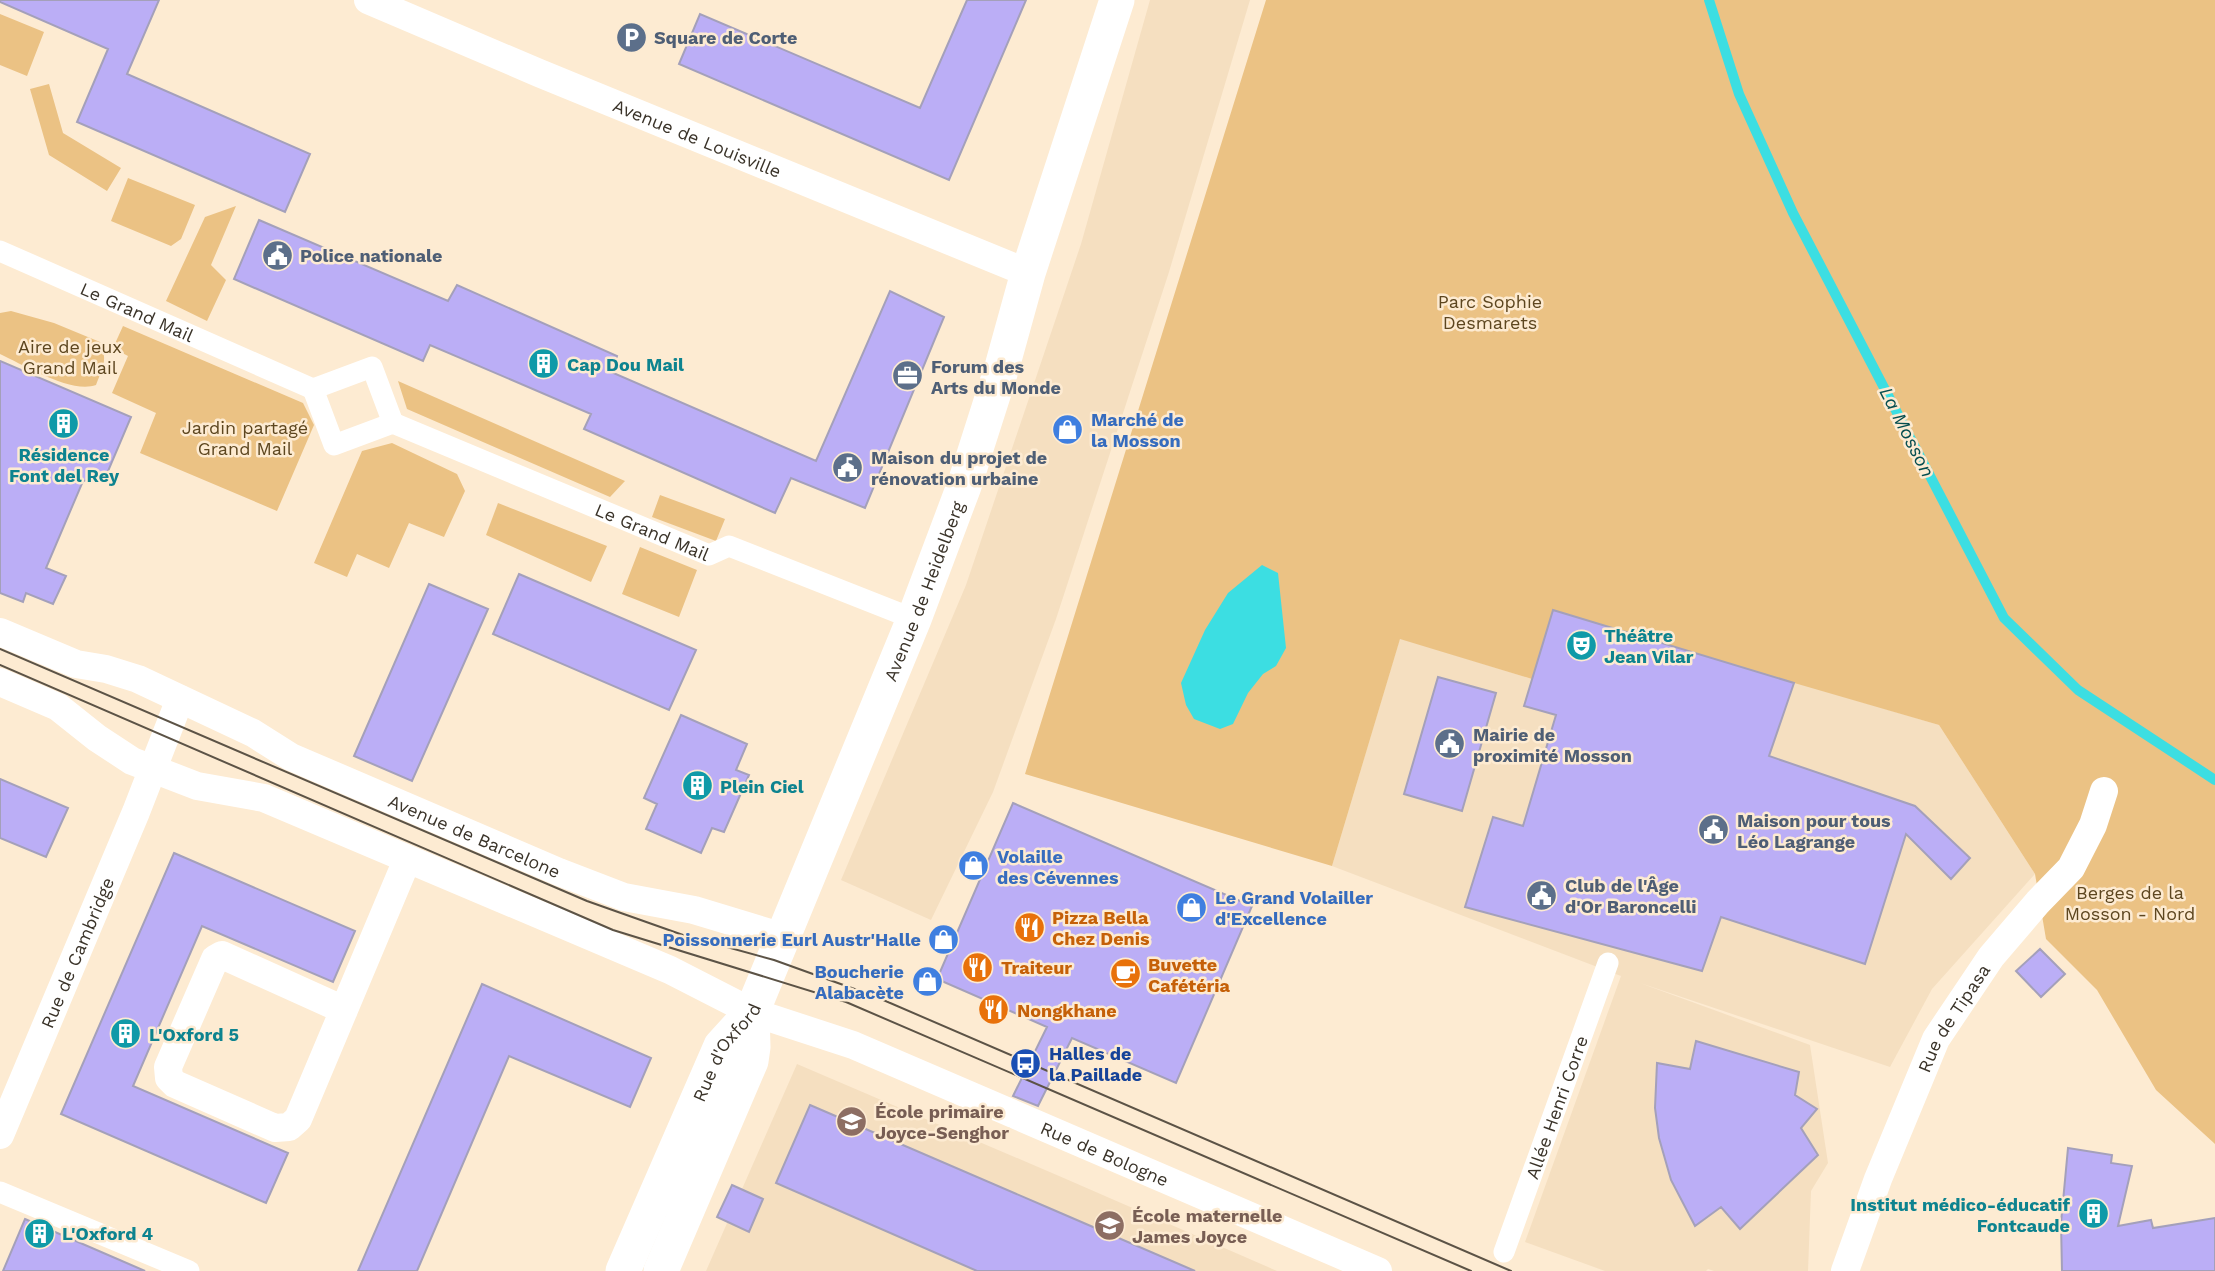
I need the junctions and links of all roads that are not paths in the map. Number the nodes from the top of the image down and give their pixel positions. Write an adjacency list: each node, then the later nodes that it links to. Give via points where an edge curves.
1 (368, 0): 4 (street, Avenue de Louisville)
2 (1117, 0): 4 (street, Avenue de Heidelberg)
3 (0, 251): 5 (street, Le Grand Mail)
4 (1028, 274): 7 (street, Avenue de Heidelberg, via 964,486)
5 (313, 389): 6 (street, via 372,367); 6 (street, via 334,445)
6 (393, 422): 7 (street, Le Grand Mail, via 709,555 729,547)
7 (914, 619): 14 (street, Avenue de Heidelberg)
8 (0, 632): 10 (street, Avenue de Barcelone, via 76,664 138,679)
9 (0, 682): 11 (street, via 58,707 97,738)
10 (180, 699): 11 (street); 14 (street, Avenue de Barcelone, via 253,733 290,757 559,872 624,897 694,910)
11 (153, 770): 13 (street, via 198,786 264,798); 18 (street, Rue de Cambridge)
12 (2104, 792): 25 (street, Rue de Tipasa, via 2071,867 1991,957 1936,1039)
13 (407, 860): 16 (street); 17 (street, via 670,970)
14 (783, 936): 17 (street, Avenue de Heidelberg)
15 (1608, 963): 20 (street, Allée Henri Corre)
16 (344, 1010): 16 (street, via 298,1119 289,1127 275,1128 169,1078 167,1067 215,959 222,955)
17 (752, 1012): 22 (street, Rue d'Oxford, via 721,1046 711,1066); 23 (street, Rue d'Oxford, via 751,1061); 24 (street, Rue de Bologne, via 852,1045)
18 (0, 1135)
19 (0, 1192): 21 (street)
20 (1504, 1252)
21 (189, 1271)
22 (623, 1271)
23 (662, 1271)
24 (1378, 1271)
25 (1845, 1271)

